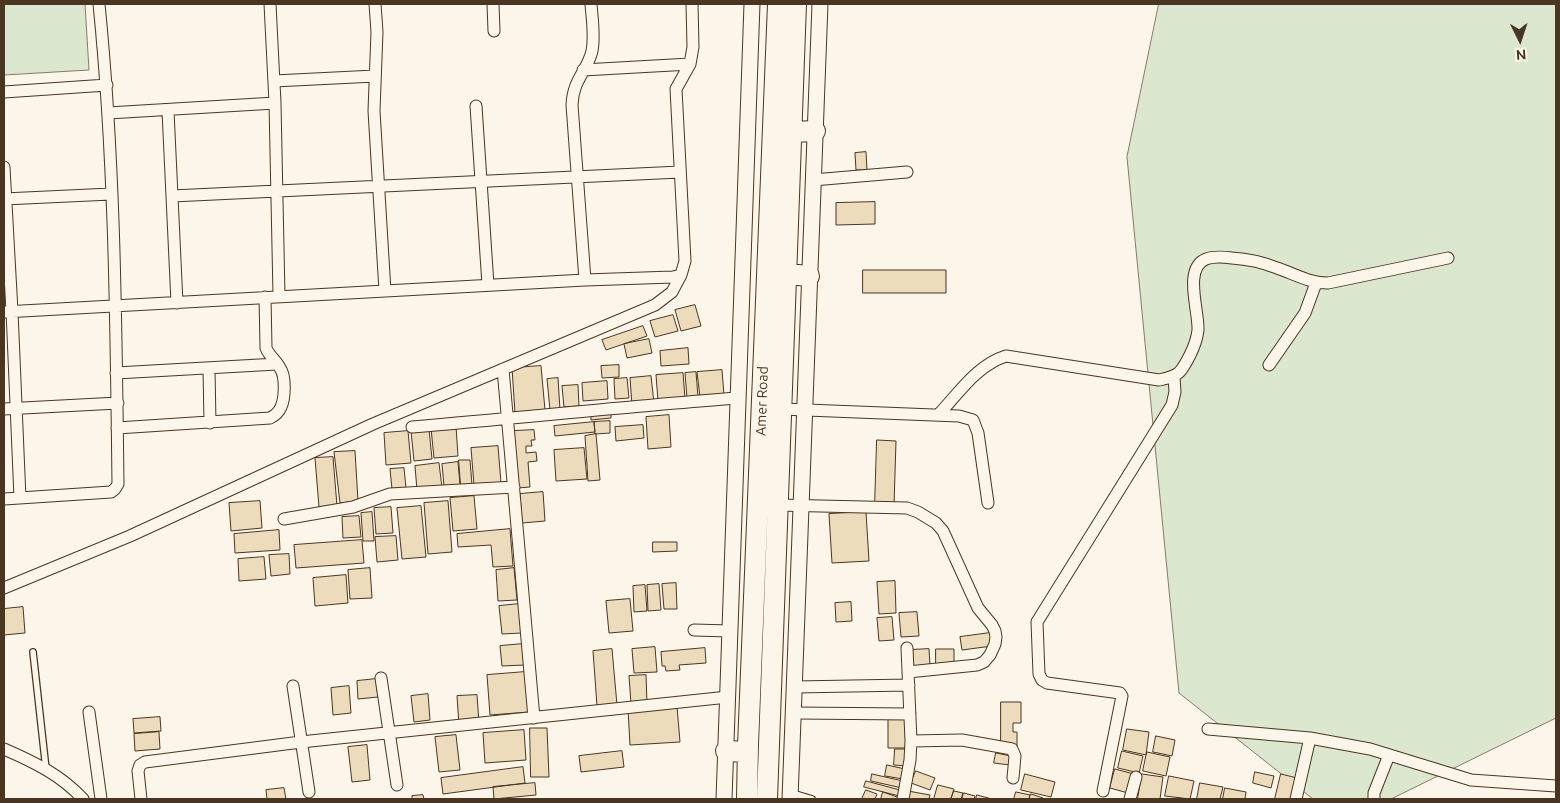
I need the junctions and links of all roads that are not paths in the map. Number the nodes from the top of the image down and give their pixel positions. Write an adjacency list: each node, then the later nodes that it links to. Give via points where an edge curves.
1 (99, 4): 16 (street)
2 (270, 4): 15 (street)
3 (375, 4): 14 (street)
4 (493, 4): 11 (street)
5 (591, 4): 13 (street, via 592,50)
6 (692, 4): 12 (street)
7 (752, 4): 54 (street)
8 (778, 4): 94 (highway, Amer Road)
9 (796, 4): 23 (highway, Amer Road)
10 (820, 4): 22 (street)
11 (494, 31)
12 (690, 64): 13 (street); 25 (street, via 676,89)
13 (583, 70): 27 (street, via 572,95)
14 (375, 76): 15 (street); 30 (street)
15 (274, 80): 18 (street)
16 (107, 85): 17 (street); 21 (street)
17 (4, 92)
18 (275, 103): 20 (street); 31 (street)
19 (476, 106): 29 (street)
20 (168, 110): 21 (street); 33 (street)
21 (108, 113): 32 (street)
22 (815, 130): 23 (highway); 28 (street)
23 (792, 132): 36 (highway, Amer Road)
24 (4, 167): 34 (street)
25 (680, 172): 27 (street); 37 (street, via 684,261)
26 (907, 172): 28 (street)
27 (578, 177): 29 (street); 39 (street)
28 (813, 180): 38 (street)
29 (481, 181): 30 (street); 41 (street)
30 (379, 186): 31 (street); 42 (street)
31 (276, 191): 33 (street); 43 (street)
32 (111, 194): 34 (street); 46 (street)
33 (172, 196): 45 (street)
34 (4, 199): 47 (street)
35 (1448, 258): 40 (street)
36 (787, 274): 38 (highway); 58 (highway, Amer Road)
37 (680, 275): 39 (street); 51 (street, via 672,292 655,305)
38 (809, 276): 59 (street)
39 (586, 280): 41 (street)
40 (1316, 283): 49 (street, via 1305,313); 53 (street, via 1252,260 1216,257 1199,263 1192,278 1198,314 1196,342 1183,369)
41 (488, 285): 42 (street)
42 (385, 291): 43 (street)
43 (279, 296): 44 (street)
44 (266, 297): 45 (street); 48 (street, via 266,348)
45 (177, 303): 46 (street)
46 (115, 307): 47 (street); 52 (street)
47 (8, 312): 57 (street)
48 (277, 364): 50 (street); 62 (street, via 281,368 284,395 276,415)
49 (1269, 365)
50 (209, 369): 52 (street); 62 (street)
51 (503, 369): 61 (street); 72 (street, via 373,424 130,536)
52 (116, 373): 55 (street)
53 (1174, 377): 60 (street, via 1159,380 1006,356 995,359 971,378); 101 (street, via 1172,405 1036,622 1042,680 1120,693 1122,696)
54 (738, 398): 61 (street); 74 (street)
55 (118, 403): 57 (street); 64 (street)
56 (4, 409): 57 (street)
57 (17, 409): 66 (street)
58 (782, 409): 59 (street); 69 (highway, Amer Road)
59 (804, 410): 60 (street); 70 (street)
60 (938, 415): 68 (street, via 973,420)
61 (508, 419): 63 (street); 65 (street)
62 (210, 423): 64 (street)
63 (412, 426)
64 (117, 428): 66 (street, via 118,484 111,492)
65 (514, 487): 71 (street, via 386,494 353,507); 86 (street)
66 (20, 498): 67 (street)
67 (4, 499)
68 (988, 503)
69 (778, 505): 70 (street); 109 (highway, Amer Road)
70 (801, 506): 77 (street, via 907,508 928,517 943,531 978,608 992,625 995,644 987,659 977,664); 81 (street)
71 (284, 519)
72 (4, 588)
73 (694, 630): 74 (street)
74 (730, 631): 82 (street)
75 (907, 648): 77 (street)
76 (33, 652): 96 (lane)
77 (908, 672): 79 (street)
78 (381, 678): 88 (street)
79 (909, 685): 81 (street); 85 (street)
80 (293, 686): 90 (street)
81 (795, 687): 84 (street)
82 (728, 697): 86 (street); 93 (street)
83 (90, 712): 105 (street)
84 (794, 712): 85 (street); 103 (street)
85 (910, 714): 91 (street)
86 (534, 718): 88 (street)
87 (1208, 729): 89 (street)
88 (390, 733): 90 (street); 99 (street)
89 (1310, 738): 95 (street); 113 (street)
90 (301, 742): 102 (street); 106 (street, via 145,762 138,771)
91 (911, 742): 98 (street, via 962,740 1012,749 1015,756); 111 (street)
92 (4, 749): 96 (street)
93 (726, 751): 94 (highway); 107 (street)
94 (748, 752): 108 (highway, Amer Road)
95 (1390, 755): 100 (street, via 1471,780); 114 (street)
96 (46, 769): 104 (street)
97 (1136, 777): 112 (street)
98 (1013, 778)
99 (398, 785)
100 (1556, 786)
101 (1103, 791)
102 (309, 792)
103 (790, 796): 110 (lane)
104 (84, 799)
105 (101, 799)
106 (141, 799)
107 (724, 799)
108 (747, 799)
109 (767, 799)
110 (812, 799)
111 (903, 799)
112 (1130, 799)
113 (1296, 799)
114 (1374, 799)

